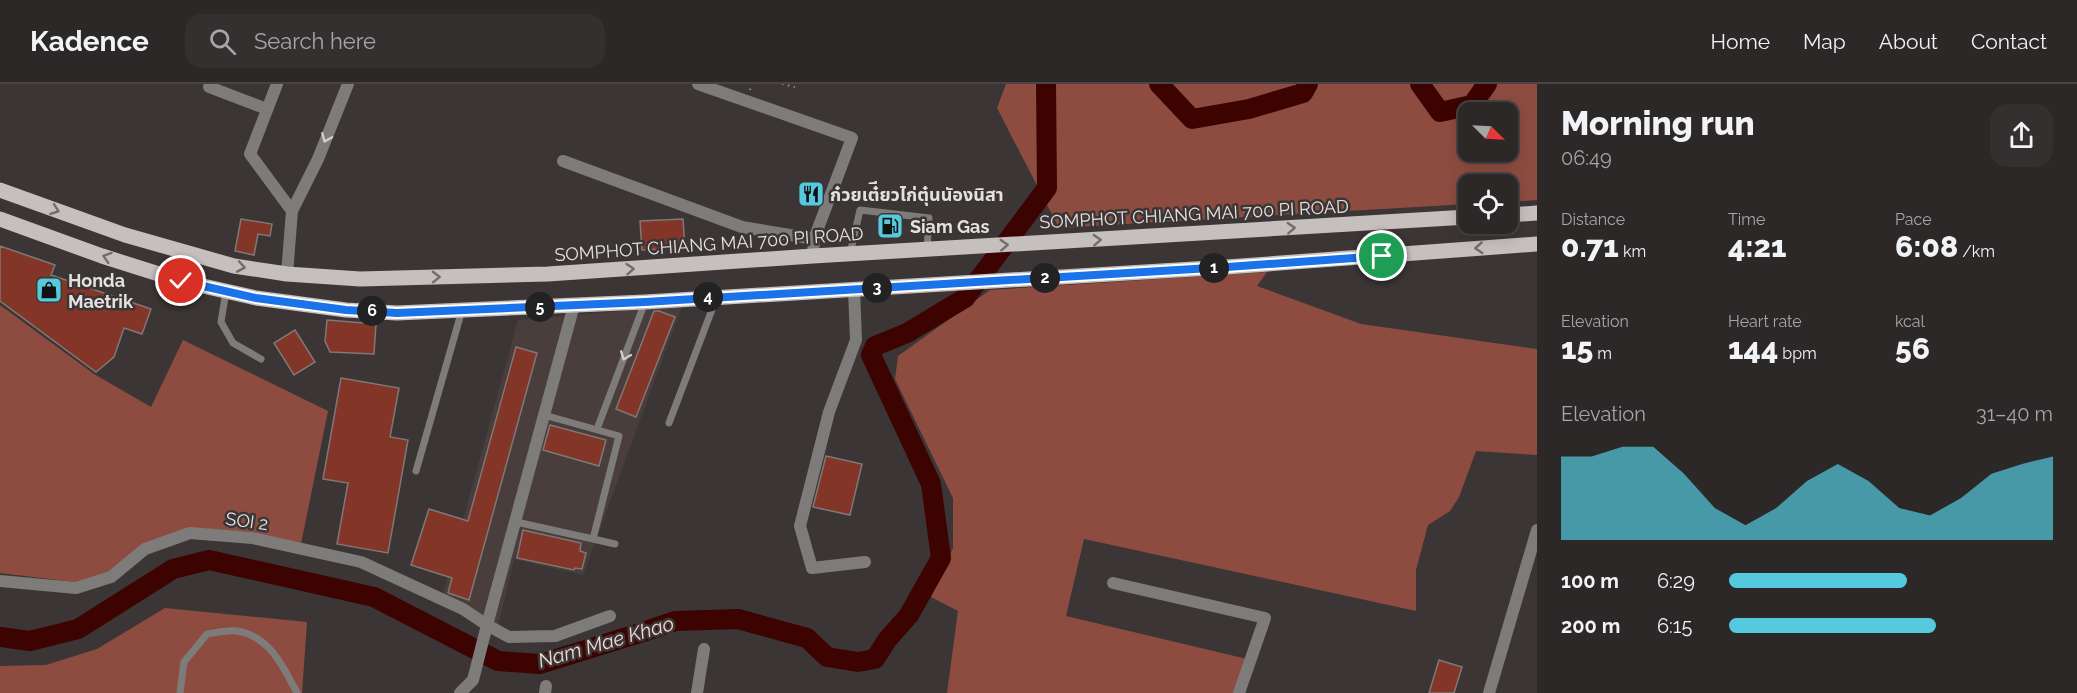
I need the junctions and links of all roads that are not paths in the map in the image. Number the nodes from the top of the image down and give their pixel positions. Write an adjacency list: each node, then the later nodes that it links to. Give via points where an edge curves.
1 (277, 84): 5 (street)
2 (348, 84): 8 (street, one-way to 8)
3 (698, 84): 13 (street, via 852,138)
4 (210, 85): 5 (street)
5 (267, 109): 8 (street, via 250,154)
6 (563, 161): 13 (street, via 742,227)
7 (0, 190): 18 (main road, SOMPHOT CHIANG MAI 700 PI ROAD, one-way to 18, via 125,235 234,266)
8 (292, 211): 18 (street)
9 (1537, 213): 10 (main road)
10 (1518, 214)
11 (1458, 218): 15 (main road, SOMPHOT CHIANG MAI 700 PI ROAD, one-way to 11)
12 (0, 219): 20 (main road, one-way to 12, via 102,256)
13 (814, 239): 17 (street)
14 (1537, 244): 19 (main road, one-way to 19)
15 (927, 249): 16 (main road, SOMPHOT CHIANG MAI 700 PI ROAD); 16 (lane, via 929,218 860,210)
16 (850, 254): 17 (main road, SOMPHOT CHIANG MAI 700 PI ROAD)
17 (813, 256): 18 (main road, SOMPHOT CHIANG MAI 700 PI ROAD, one-way to 17, via 360,279 548,274)
18 (287, 274)
19 (854, 289): 21 (main road); 34 (street, via 856,340 830,412 800,526 812,568)
20 (226, 291): 24 (main road, via 346,310); 25 (lane, via 221,322 233,343)
21 (717, 296): 22 (main road); 27 (lane)
22 (645, 302): 23 (main road); 28 (lane, one-way to 28)
23 (574, 305): 24 (main road); 26 (street)
24 (462, 310): 29 (lane)
25 (261, 359)
26 (544, 415): 28 (lane); 30 (street)
27 (669, 423)
28 (597, 429): 32 (lane, via 619,435)
29 (416, 471)
30 (516, 522): 32 (lane); 38 (street)
31 (1537, 530): 45 (street)
32 (592, 539): 33 (lane)
33 (615, 544)
34 (865, 562)
35 (0, 581): 38 (street, SOI 2, via 76,588 111,577 145,549 190,533 252,538 361,562 463,609)
36 (1113, 583): 40 (street, via 1265,618)
37 (610, 616): 38 (street, SOI 2, via 555,636 509,637)
38 (486, 630): 43 (street, via 472,680)
39 (704, 649): 44 (street)
40 (1242, 692)
41 (180, 693): 42 (lane, via 184,662 207,634 235,631 256,636 278,657)
42 (297, 693)
43 (460, 693)
44 (697, 693)
45 (1489, 693)

